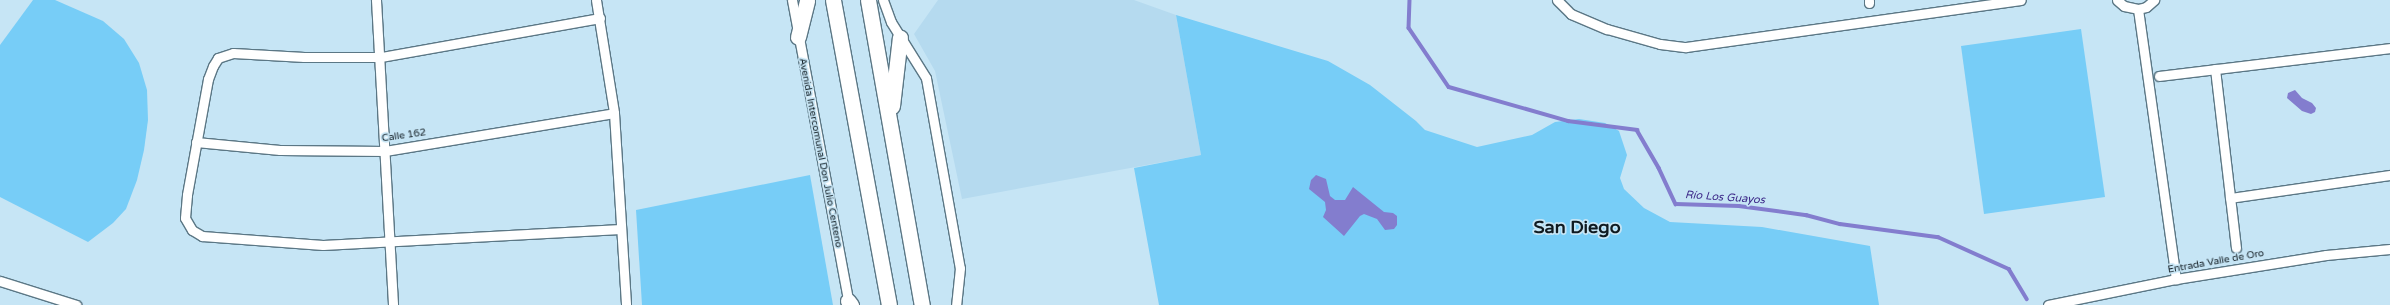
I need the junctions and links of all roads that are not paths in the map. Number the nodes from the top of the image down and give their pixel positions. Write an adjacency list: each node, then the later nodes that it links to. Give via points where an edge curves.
1 (376, 0): 17 (street)
2 (596, 0): 13 (street)
3 (792, 0): 15 (street, Avenida Intercomunal Don Julio Centeno)
4 (807, 0): 15 (main road)
5 (833, 0): 36 (main road)
6 (868, 0): 21 (main road)
7 (883, 0): 14 (street)
8 (1558, 0): 9 (street, via 1571,14 1607,29 1660,44 1686,47)
9 (2021, 0)
10 (2117, 0): 12 (street, via 2124,6)
11 (2154, 0): 12 (street, via 2146,7)
12 (2138, 9): 30 (street)
13 (600, 18): 17 (street); 20 (street)
14 (900, 37): 21 (main road); 38 (street, via 928,84 960,268)
15 (798, 38): 32 (street, Avenida Intercomunal Don Julio Centeno)
16 (2390, 48): 18 (street)
17 (380, 57): 22 (street, via 304,58 234,53 218,58 208,79); 23 (street)
18 (2215, 69): 19 (street); 25 (street)
19 (2159, 76)
20 (614, 113): 23 (street, Calle 162); 26 (street)
21 (890, 121): 37 (main road)
22 (196, 142): 23 (street, Calle 162, via 280,150); 27 (street, via 184,208 185,218 192,230 202,236 323,245)
23 (385, 151): 27 (street)
24 (2390, 176): 25 (street)
25 (2230, 198): 28 (street)
26 (621, 229): 27 (street); 35 (street)
27 (389, 242): 34 (street)
28 (2236, 248)
29 (2390, 250): 30 (street, Entrada Valle de Oro, via 2326,255)
30 (2176, 279): 39 (street, Entrada Valle de Oro)
31 (0, 281): 33 (street)
32 (849, 304)
33 (76, 305)
34 (393, 305)
35 (626, 305)
36 (889, 305)
37 (922, 305)
38 (956, 305)
39 (2048, 305)

